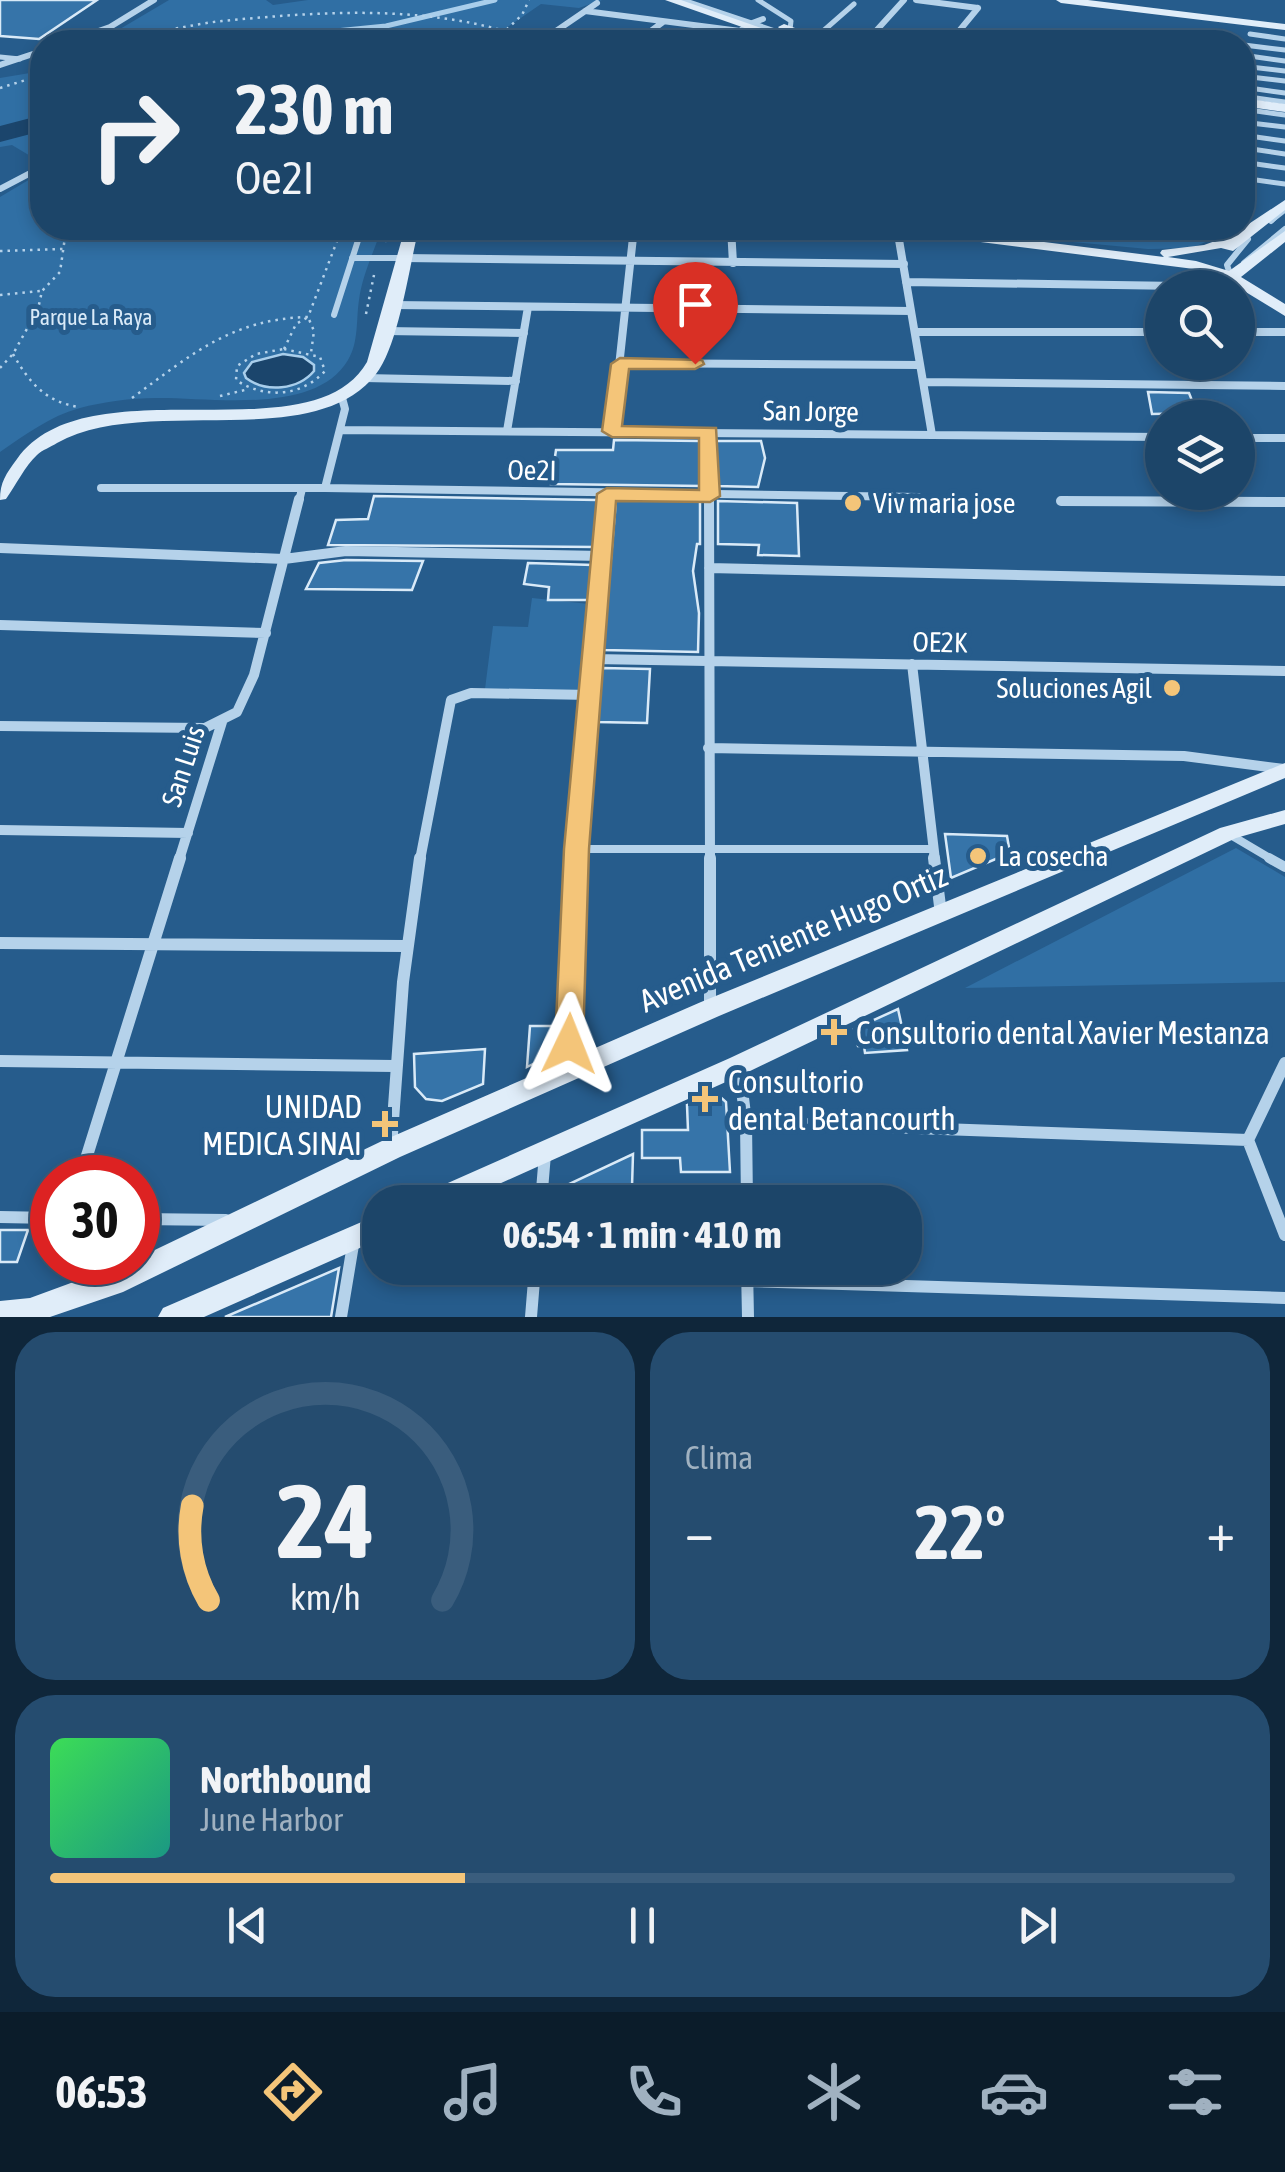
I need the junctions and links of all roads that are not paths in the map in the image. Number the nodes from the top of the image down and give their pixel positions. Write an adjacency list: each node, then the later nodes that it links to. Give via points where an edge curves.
1 (154, 0): 18 (street)
2 (670, 0): 15 (street)
3 (684, 0): 15 (lane)
4 (696, 0): 15 (lane)
5 (708, 0): 12 (street)
6 (758, 0): 25 (lane, via 786,16)
7 (904, 0): 27 (street)
8 (916, 0): 28 (street, via 978,8)
9 (1062, 0): 17 (street)
10 (597, 3): 13 (street)
11 (854, 4): 26 (lane)
12 (735, 5): 15 (street)
13 (585, 11): 14 (street); 19 (street)
14 (664, 22): 15 (street); 20 (street)
15 (753, 23): 21 (street); 22 (street); 23 (lane); 24 (lane)
16 (1285, 27): 17 (street)
17 (1253, 29): 29 (lane)
18 (101, 30)
19 (556, 30)
20 (653, 30)
21 (744, 30)
22 (769, 30)
23 (776, 30)
24 (776, 30)
25 (789, 30)
26 (828, 30)
27 (877, 30)
28 (960, 30)
29 (1285, 38)
30 (1255, 50): 31 (lane)
31 (1285, 50)
32 (1255, 53): 36 (lane)
33 (30, 55): 35 (street)
34 (0, 57): 35 (lane)
35 (20, 59): 37 (street)
36 (1285, 61)
37 (0, 65)
38 (1255, 68): 39 (lane)
39 (1285, 71)
40 (1255, 78): 41 (lane)
41 (1285, 81)
42 (1255, 89): 43 (lane)
43 (1285, 93)
44 (1255, 107): 45 (street)
45 (1285, 111)
46 (1255, 124): 47 (lane)
47 (1285, 127)
48 (1255, 137): 49 (lane)
49 (1285, 141)
50 (1255, 150): 51 (lane)
51 (1285, 154)
52 (1255, 164): 53 (lane)
53 (1285, 168)
54 (30, 173): 57 (street)
55 (1255, 180): 56 (lane)
56 (1285, 184)
57 (0, 189)
58 (1285, 207): 59 (street); 61 (lane)
59 (1255, 226)
60 (1285, 232): 79 (street)
61 (1255, 233)
62 (358, 240): 72 (lane)
63 (408, 240): 73 (street)
64 (633, 240): 74 (street)
65 (731, 240): 75 (street)
66 (901, 240): 76 (street)
67 (1002, 240): 71 (street)
68 (1229, 240): 71 (street, via 1184,252)
69 (1235, 240): 77 (street)
70 (1247, 240): 78 (lane)
71 (1105, 252): 77 (street)
72 (352, 258): 73 (lane); 88 (lane)
73 (403, 258): 74 (street); 83 (street)
74 (630, 262): 75 (street); 85 (street)
75 (732, 263): 76 (street)
76 (904, 264): 80 (street)
77 (1211, 269)
78 (1228, 270)
79 (1239, 270)
80 (906, 282): 81 (street); 86 (street)
81 (1145, 286)
82 (1255, 293): 87 (street)
83 (390, 305): 84 (street); 89 (street)
84 (528, 306): 85 (street); 94 (street)
85 (625, 307): 86 (street); 95 (street)
86 (912, 311): 90 (street)
87 (1285, 311)
88 (334, 315)
89 (384, 331): 94 (street); 97 (street)
90 (915, 332): 91 (street); 96 (street)
91 (1145, 332)
92 (1255, 332): 93 (street)
93 (1285, 332)
94 (524, 333): 98 (street)
95 (620, 364): 96 (street); 104 (street)
96 (920, 365): 99 (street)
97 (364, 378): 98 (street); 101 (street)
98 (516, 381): 103 (street)
99 (923, 382): 100 (street); 106 (street)
100 (1285, 386)
101 (341, 394): 102 (street); 114 (street, via 286,412 101,420 63,433 18,463)
102 (340, 430): 103 (street, San Jorge); 112 (street)
103 (507, 431): 104 (street, San Jorge)
104 (612, 431): 105 (street, San Jorge)
105 (709, 432): 106 (street, San Jorge); 115 (street)
106 (932, 436): 107 (street, San Jorge)
107 (1145, 437)
108 (1255, 438): 109 (street)
109 (1285, 438)
110 (101, 488): 111 (street)
111 (302, 488): 112 (street); 121 (street, San Luis)
112 (325, 488): 113 (street, Oe2I)
113 (607, 494): 115 (street, Oe2I); 120 (street)
114 (0, 495)
115 (710, 496): 116 (street, Oe2I); 122 (street)
116 (918, 498)
117 (1061, 501): 118 (street)
118 (1285, 502)
119 (0, 548): 121 (street)
120 (602, 556): 121 (street, via 346,551); 126 (street)
121 (284, 559): 125 (street, San Luis)
122 (709, 568): 123 (street); 127 (street)
123 (1285, 581)
124 (0, 626): 125 (street)
125 (266, 633): 131 (street, San Luis, via 244,701)
126 (594, 659): 127 (street, OE2K); 130 (street)
127 (708, 661): 128 (street, OE2K); 133 (street)
128 (912, 664): 129 (street, OE2K); 134 (street)
129 (1285, 671)
130 (592, 695): 142 (street); 147 (street, via 461,694 447,708)
131 (222, 722): 132 (street, via 185,728); 138 (street, San Luis)
132 (0, 726)
133 (708, 748): 134 (street); 140 (street)
134 (922, 750): 135 (street, via 1184,756); 141 (street)
135 (1285, 770): 144 (street, Avenida Teniente Hugo Ortiz)
136 (1285, 817): 139 (street)
137 (0, 830): 138 (street)
138 (188, 833): 146 (street, San Luis)
139 (1228, 834): 143 (lane); 152 (street)
140 (709, 848): 141 (lane); 142 (lane); 148 (street)
141 (933, 848): 144 (street)
142 (576, 849): 154 (street)
143 (1285, 867)
144 (941, 914): 148 (street, Avenida Teniente Hugo Ortiz)
145 (0, 942): 146 (street)
146 (154, 943): 147 (street); 150 (street, San Luis)
147 (406, 946): 153 (street)
148 (710, 1009): 154 (street, Avenida Teniente Hugo Ortiz)
149 (0, 1062): 150 (street)
150 (114, 1063): 153 (street); 159 (street, San Luis)
151 (1285, 1063): 156 (street)
152 (739, 1065): 155 (street); 158 (street)
153 (394, 1066): 157 (street)
154 (567, 1074): 157 (street, Avenida Teniente Hugo Ortiz)
155 (746, 1122): 156 (street); 162 (street)
156 (1248, 1140): 168 (street)
157 (391, 1149): 166 (street, Avenida Teniente Hugo Ortiz)
158 (545, 1152): 160 (street); 161 (street)
159 (87, 1155)
160 (470, 1185)
161 (542, 1185)
162 (747, 1185)
163 (0, 1218): 164 (street)
164 (30, 1218)
165 (160, 1218): 166 (street)
166 (242, 1220): 174 (street, Avenida Teniente Hugo Ortiz, via 113,1283 30,1311)
167 (362, 1234): 175 (street)
168 (1285, 1236)
169 (362, 1248): 176 (street)
170 (922, 1282): 173 (street)
171 (534, 1285): 177 (street)
172 (747, 1285): 178 (street)
173 (1285, 1298)
174 (0, 1314)
175 (173, 1317)
176 (341, 1317)
177 (531, 1317)
178 (748, 1317)

